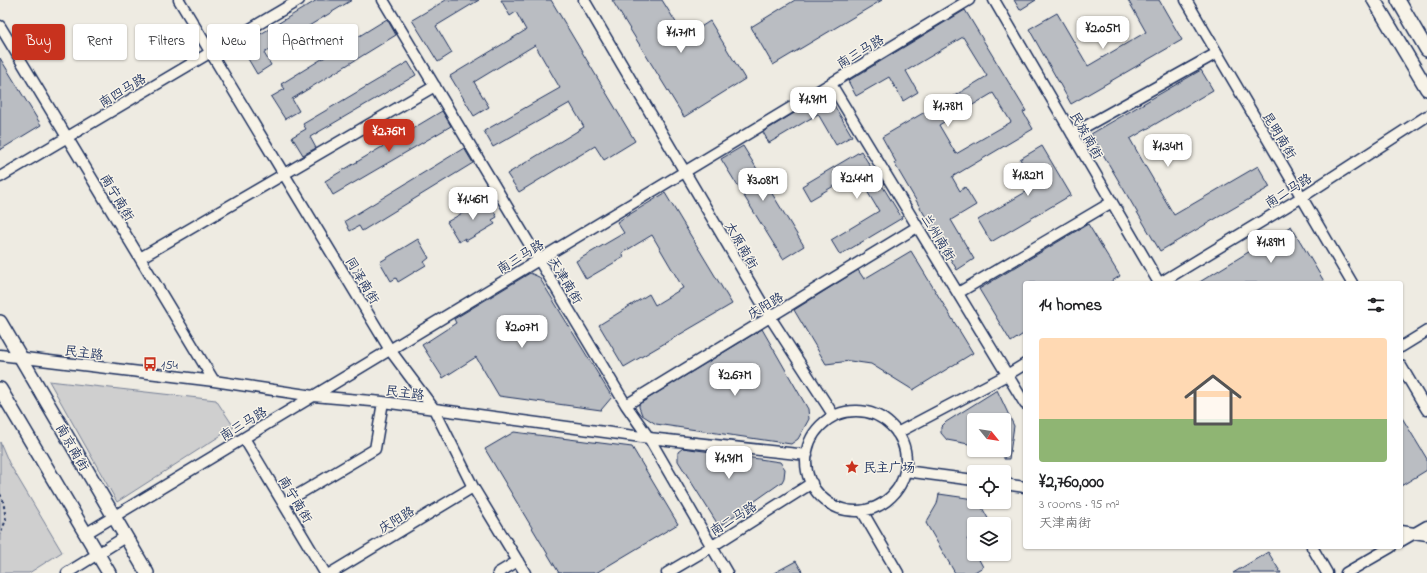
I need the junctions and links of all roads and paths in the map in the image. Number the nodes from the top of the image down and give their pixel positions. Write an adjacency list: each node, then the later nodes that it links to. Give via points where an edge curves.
1 (179, 0): 12 (street, 同泽南街)
2 (299, 0): 10 (street, 南四马路)
3 (383, 0): 18 (street, 天津南街)
4 (584, 0): 23 (street, 太原南街)
5 (969, 0): 17 (street, 南三马路)
6 (994, 0): 21 (street, 民族南街)
7 (1186, 0): 14 (street, 昆明南街)
8 (1374, 0): 19 (main road)
9 (1398, 0): 13 (main road)
10 (258, 24)
11 (0, 26): 22 (street, 南宁南街)
12 (207, 46)
13 (1427, 50)
14 (1217, 53): 21 (street); 26 (street, 昆明南街)
15 (207, 54): 22 (street, 南四马路)
16 (216, 60): 24 (street, 同泽南街)
17 (830, 84): 23 (street, 南三马路); 28 (street, 兰州南街)
18 (435, 86): 24 (street); 30 (street, 天津南街)
19 (1427, 89)
20 (1427, 116): 26 (street, 南二马路)
21 (1072, 134): 27 (street, 民族南街)
22 (67, 137): 25 (street, 南四马路); 29 (street, 南宁南街)
23 (685, 172): 30 (street, 南三马路); 35 (street, 太原南街)
24 (284, 174): 29 (street); 39 (street, 同泽南街)
25 (0, 177)
26 (1302, 198): 32 (street, 南二马路); 33 (street, 昆明南街)
27 (1112, 202): 31 (street, 民族南街); 34 (street)
28 (917, 227): 34 (street, 兰州南街); 35 (street, 庆阳路)
29 (140, 258): 45 (street, 南宁南街)
30 (539, 260): 39 (street, 南三马路); 50 (street, 天津南街)
31 (1158, 281)
32 (1162, 281)
33 (1351, 281)
34 (958, 293): 44 (street, 兰州南街)
35 (770, 317): 50 (street, 庆阳路); 53 (street, 太原南街)
36 (0, 322): 41 (main road, 南京南街)
37 (1427, 332): 38 (street)
38 (1403, 346)
39 (390, 350): 47 (street, 南三马路); 51 (street, 同泽南街)
40 (0, 355): 41 (street, 民主路)
41 (21, 357): 45 (street, 民主路); 67 (main road, 南京南街)
42 (1023, 365): 44 (street)
43 (1403, 369): 52 (street)
44 (1007, 375): 48 (street, 兰州南街); 54 (street)
45 (214, 381): 47 (street, 民主路)
46 (0, 389): 72 (main road)
47 (313, 396): 49 (street, 民主路); 55 (street, 南三马路)
48 (1023, 401)
49 (383, 402): 51 (street, 民主路); 65 (street, via 375,449)
50 (626, 405): 56 (street, 天津南街)
51 (434, 409): 56 (street, 民主路); 62 (street, 同泽南街)
52 (1427, 410)
53 (834, 416): 54 (street, via 848,412 869,413 888,422); 57 (street, via 821,426 812,439)
54 (897, 433): 58 (street, via 904,445)
55 (244, 438): 65 (street, 南宁南街); 67 (street, 南三马路)
56 (649, 438): 57 (street, 民主路); 76 (street, 天津南街)
57 (807, 455): 60 (street, via 807,470)
58 (905, 471): 59 (street); 66 (street, via 900,486 890,498 877,507)
59 (967, 479)
60 (812, 483): 66 (street, via 820,496 832,505); 76 (street, 南二马路)
61 (1011, 485): 63 (street)
62 (473, 487): 80 (street, 同泽南街); 85 (street, 庆阳路)
63 (1023, 487)
64 (0, 494): 71 (path, via 6,520)
65 (284, 503): 84 (street, 南宁南街)
66 (862, 511): 90 (street)
67 (114, 516): 72 (street, 南三马路); 74 (main road, 南京南街)
68 (1427, 526): 70 (street)
69 (1403, 532): 70 (street)
70 (1414, 533): 73 (street); 75 (street)
71 (0, 534)
72 (85, 534): 79 (main road)
73 (1427, 535)
74 (125, 537): 79 (street); 83 (main road, 南京南街)
75 (1403, 540)
76 (711, 547): 88 (street, 南二马路); 89 (street, 天津南街)
77 (1313, 549): 91 (street)
78 (1388, 549): 92 (street)
79 (98, 554): 81 (street); 82 (main road)
80 (518, 561): 86 (street); 87 (street, 同泽南街)
81 (67, 573)
82 (109, 573)
83 (147, 573)
84 (325, 573)
85 (332, 573)
86 (498, 573)
87 (525, 573)
88 (667, 573)
89 (727, 573)
90 (898, 573)
91 (1327, 573)
92 (1346, 573)

